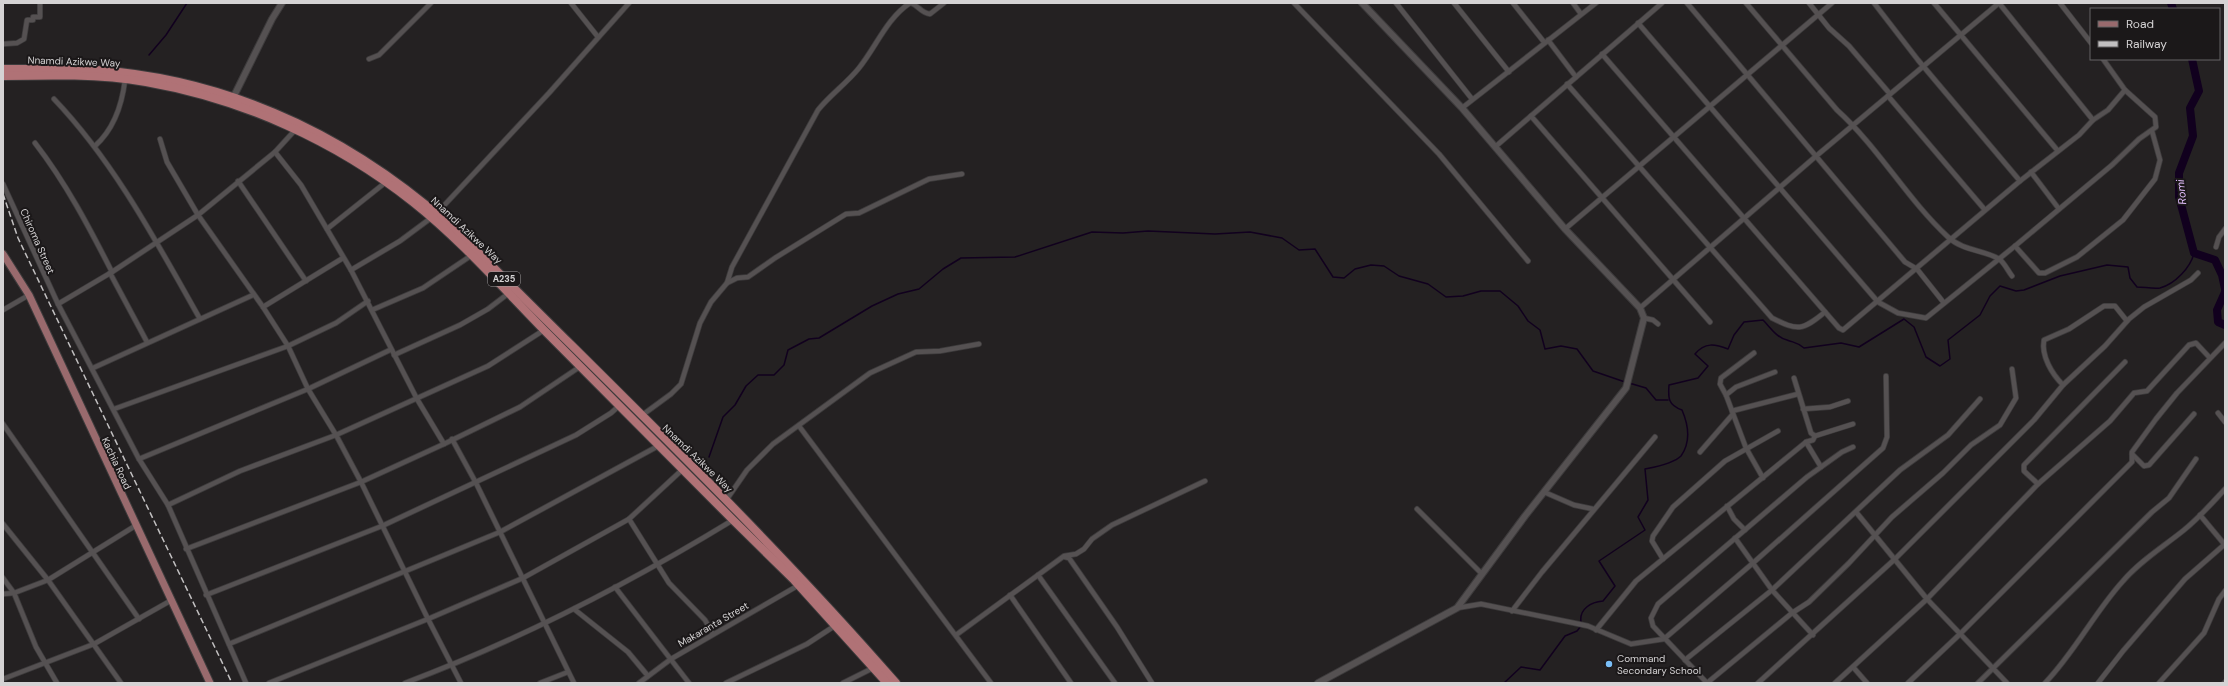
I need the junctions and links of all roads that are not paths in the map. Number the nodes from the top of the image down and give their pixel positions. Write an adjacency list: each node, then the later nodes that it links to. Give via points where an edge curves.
1 (40, 3): 31 (street, via 40,17 27,20 24,39 18,43)
2 (282, 3): 47 (street)
3 (431, 3): 34 (street, via 379,55)
4 (571, 3): 28 (street)
5 (629, 3): 28 (street)
6 (910, 3): 7 (street, via 915,4 923,13 930,14); 98 (street, via 880,36 858,70 828,97 818,110 732,267)
7 (944, 3)
8 (1294, 3): 90 (street, via 1439,154)
9 (1362, 3): 50 (street)
10 (1396, 3): 48 (street)
11 (1454, 3): 38 (street)
12 (1513, 3): 29 (street)
13 (1572, 3): 24 (street)
14 (1596, 3): 24 (street)
15 (1662, 3): 26 (street)
16 (1687, 3): 39 (street)
17 (1746, 3): 32 (street)
18 (1809, 3): 25 (street)
19 (1832, 3): 25 (street)
20 (1874, 3): 36 (street)
21 (1934, 3): 27 (street)
22 (1999, 3): 27 (street); 52 (street)
23 (2060, 3): 30 (street)
24 (1581, 14): 29 (street)
25 (1819, 14): 32 (street); 45 (street)
26 (1638, 22): 33 (street); 49 (street)
27 (1962, 35): 36 (street); 61 (street)
28 (598, 36): 76 (street, via 550,94)
29 (1546, 41): 38 (street); 41 (street)
30 (2090, 42)
31 (3, 44)
32 (1782, 45): 39 (street); 53 (street, via 1837,110)
33 (1602, 54): 41 (street); 56 (street)
34 (369, 59)
35 (2104, 60): 44 (street)
36 (1924, 66): 45 (street); 67 (street)
37 (3, 69): 47 (highway, Nnamdi Azikwe Way / A235, via 65,68 130,74 186,84)
38 (1509, 72): 48 (street)
39 (1748, 74): 49 (street); 63 (street)
40 (3, 76): 42 (highway, Nnamdi Azikwe Way / A235, via 64,75)
41 (1576, 77): 43 (street)
42 (125, 80): 54 (highway, Nnamdi Azikwe Way / A235, via 242,107); 59 (street, via 117,114 111,127)
43 (1567, 84): 51 (street); 64 (street)
44 (2125, 90): 52 (street, via 2108,110); 55 (street, via 2155,117 2156,127)
45 (1889, 95): 53 (street); 74 (street)
46 (54, 98): 59 (street)
47 (234, 98): 76 (highway, Nnamdi Azikwe Way / A235, via 283,116 337,143 391,177)
48 (1472, 99): 50 (street)
49 (1710, 105): 56 (street); 71 (street)
50 (1462, 108): 60 (street)
51 (1531, 116): 60 (street); 72 (street)
52 (2093, 120): 61 (street)
53 (1854, 125): 63 (street); 81 (street)
54 (296, 129): 62 (street); 69 (highway, Nnamdi Azikwe Way / A235, via 350,158)
55 (2152, 131): 73 (street, via 2139,139); 83 (street, via 2160,168 2156,179 2123,220 2077,257 2044,273 2039,273 2033,268)
56 (1674, 137): 64 (street); 77 (street)
57 (160, 139): 75 (street, via 167,162)
58 (35, 143): 93 (street, via 82,215)
59 (95, 146): 82 (street)
60 (1495, 147): 79 (street)
61 (2058, 151): 65 (street)
62 (275, 152): 68 (street); 78 (street, via 301,184)
63 (1815, 157): 71 (street); 91 (street, via 1905,262)
64 (1638, 167): 72 (street); 85 (street)
65 (2031, 172): 67 (street); 73 (street)
66 (962, 174): 98 (street, via 930,179 859,213 846,214 748,277 737,278)
67 (2020, 180): 74 (street)
68 (238, 181): 75 (street); 97 (street)
69 (386, 182): 76 (highway, Nnamdi Azikwe Way / A235); 78 (street)
70 (3, 184): 104 (street, Chiroma Street)
71 (1779, 188): 77 (street); 103 (street)
72 (1602, 198): 79 (street); 96 (street)
73 (2059, 209): 83 (street)
74 (1985, 210): 81 (street)
75 (198, 215): 82 (street); 101 (street)
76 (434, 215): 87 (highway, Nnamdi Azikwe Way / A235); 92 (street, via 400,241); 145 (highway, Nnamdi Azikwe Way / A235)
77 (1745, 218): 85 (street); 110 (street)
78 (327, 229): 88 (street)
79 (1565, 229): 107 (street)
80 (2225, 229): 84 (street)
81 (1950, 239): 89 (street, via 1969,249); 91 (street)
82 (156, 242): 93 (street); 112 (street)
83 (2015, 246): 89 (street)
84 (2216, 247)
85 (1709, 249): 96 (street); 110 (street, via 1772,318 1794,328 1806,326)
86 (3, 254): 100 (main road, Kachia Road)
87 (472, 256): 99 (highway, Nnamdi Azikwe Way / A235); 109 (street, via 423,288)
88 (343, 258): 92 (street); 97 (street)
89 (1999, 259): 95 (street); 105 (street)
90 (1528, 261)
91 (1917, 269): 103 (street); 105 (street)
92 (351, 270): 102 (street)
93 (111, 273): 104 (street); 117 (street)
94 (2198, 273): 114 (street, via 2191,280 2144,307)
95 (2012, 276)
96 (1673, 279): 107 (street); 113 (street)
97 (306, 281): 106 (street)
98 (727, 283): 145 (street, via 711,302 700,323 681,384)
99 (508, 293): 116 (highway, Nnamdi Azikwe Way / A235); 123 (street, via 488,309 460,325)
100 (29, 295): 108 (street); 183 (main road, Kachia Road)
101 (253, 295): 106 (street); 112 (street)
102 (368, 301): 109 (street); 120 (street, via 336,323)
103 (1878, 302): 105 (street, via 1898,313 1926,318); 110 (street, via 1843,330)
104 (58, 304): 127 (street, Chiroma Street)
105 (1944, 304)
106 (263, 307): 120 (street)
107 (1640, 308): 111 (street)
108 (3, 310)
109 (372, 310): 121 (street)
110 (1825, 312)
111 (1644, 318): 115 (street); 172 (street, via 1626,388)
112 (200, 319): 117 (street)
113 (1710, 322)
114 (2127, 322): 132 (street); 132 (street, via 2115,306 2104,306 2069,329 2044,340 2052,372)
115 (1658, 324)
116 (544, 330): 126 (highway, Nnamdi Azikwe Way / A235); 136 (street, via 488,366)
117 (147, 342): 127 (street)
118 (979, 344): 149 (street, via 940,351 916,352 885,364)
119 (2225, 344): 124 (street)
120 (288, 346): 133 (street); 140 (street)
121 (390, 350): 123 (street); 133 (street)
122 (1754, 353): 135 (street, via 1721,378 1720,384)
123 (394, 355): 136 (street)
124 (2210, 358): 161 (street, via 2156,420); 170 (street, via 2196,343 2189,345 2147,391 2134,393 2105,426)
125 (2125, 362): 170 (street, via 2024,465 2024,470)
126 (581, 366): 139 (highway, Nnamdi Azikwe Way / A235); 154 (street, via 520,407)
127 (93, 368): 140 (street, Chiroma Street)
128 (2012, 369): 187 (street, via 2016,398 2000,425 1971,445)
129 (1775, 372): 135 (street, via 1736,387)
130 (1886, 376): 195 (street, via 1886,444)
131 (1794, 378): 134 (street)
132 (2063, 385): 194 (street, via 2034,420)
133 (308, 389): 151 (street); 162 (street)
134 (1798, 394): 141 (street); 142 (street)
135 (1726, 395): 142 (street)
136 (417, 399): 151 (street); 156 (street)
137 (1980, 400): 178 (street, via 1948,435 1900,470)
138 (1848, 401): 141 (street, via 1830,407)
139 (620, 405): 157 (highway, Nnamdi Azikwe Way / A235); 169 (street, via 576,435)
140 (114, 409): 162 (street, Chiroma Street)
141 (1803, 409): 153 (street, via 1811,433)
142 (1733, 412): 159 (street); 160 (street)
143 (2218, 412): 146 (street)
144 (2194, 414): 161 (street, via 2149,465 2144,466)
145 (641, 416): 173 (highway, Nnamdi Azikwe Way / A235)
146 (2225, 422)
147 (3, 424): 191 (street)
148 (1853, 424): 153 (street)
149 (798, 426): 173 (street, via 773,444 747,470); 224 (street)
150 (1778, 431): 159 (street)
151 (336, 435): 168 (street); 174 (street, via 240,471)
152 (1655, 436): 177 (street)
153 (1815, 436): 155 (street, via 1813,440)
154 (452, 440): 156 (street); 169 (street)
155 (1806, 442): 164 (street); 166 (street)
156 (444, 444): 168 (street)
157 (660, 446): 165 (highway, Nnamdi Azikwe Way / A235); 186 (street)
158 (1853, 447): 164 (street)
159 (1746, 448): 166 (street); 193 (street, via 1725,461 1673,507 1653,536 1652,541)
160 (1700, 452)
161 (2132, 454): 223 (street, via 2132,462)
162 (139, 458): 174 (street, Chiroma Street)
163 (2196, 460): 235 (street, via 2169,498)
164 (1821, 467): 185 (street)
165 (683, 469): 180 (street); 181 (highway, Nnamdi Azikwe Way / A235)
166 (1763, 478): 175 (street)
167 (1206, 481): 192 (street, via 1112,524 1092,539 1084,549 1076,554)
168 (361, 482): 184 (street); 190 (street)
169 (476, 483): 184 (street); 186 (street)
170 (2038, 484): 211 (street)
171 (2225, 489): 179 (street)
172 (1544, 492): 177 (street, via 1574,505); 198 (street)
173 (727, 499): 253 (highway, Nnamdi Azikwe Way / A235)
174 (168, 505): 190 (street, Chiroma Street)
175 (1727, 506): 185 (street, via 1734,519); 193 (street)
176 (1417, 509): 198 (street)
177 (1593, 509): 215 (street)
178 (1856, 512): 187 (street); 205 (street)
179 (2200, 515): 189 (street); 266 (street, via 2123,580 2062,665)
180 (629, 519): 196 (street); 201 (street)
181 (733, 520): 196 (street); 203 (highway, Nnamdi Azikwe Way / A235)
182 (3, 524): 202 (street)
183 (135, 526): 191 (street); 212 (main road, Kachia Road)
184 (382, 526): 197 (street); 209 (street)
185 (1745, 530): 188 (street)
186 (500, 532): 197 (street); 201 (street)
187 (1874, 536): 194 (street); 216 (street, via 1809,602)
188 (1736, 538): 195 (street); 226 (street, via 1658,604 1651,618 1653,626)
189 (2225, 545): 267 (street, via 2185,579)
190 (186, 549): 209 (street, Chiroma Street)
191 (91, 552): 202 (street); 217 (street)
192 (1064, 556): 199 (street); 257 (street, via 1069,558 1117,627)
193 (1662, 559): 221 (street, via 1636,581)
194 (1895, 559): 211 (street); 225 (street)
195 (1753, 563): 205 (street); 226 (street)
196 (657, 565): 204 (street); 222 (street, via 669,583 705,620)
197 (404, 572): 218 (street); 228 (street)
198 (1482, 574): 213 (street)
199 (1038, 575): 210 (street); 256 (street)
200 (3, 578): 207 (street)
201 (522, 578): 218 (street); 219 (street)
202 (48, 580): 207 (street); 227 (street)
203 (799, 585): 220 (highway, Nnamdi Azikwe Way / A235); 222 (street, Makaranta Street)
204 (615, 587): 214 (street); 229 (street)
205 (1772, 590): 216 (street); 230 (street)
206 (2225, 591): 268 (street, via 2204,633)
207 (14, 593): 208 (street); 231 (street, via 36,647)
208 (3, 594)
209 (206, 595): 228 (street, Chiroma Street)
210 (1010, 595): 224 (street); 255 (street)
211 (1926, 599): 223 (street); 233 (street)
212 (170, 601): 217 (street); 241 (main road, Kachia Road)
213 (1457, 608): 215 (street, via 1481,604); 258 (street)
214 (574, 609): 219 (street); 237 (street, via 628,652)
215 (1512, 611): 221 (street, via 1588,626)
216 (1792, 612): 225 (street); 259 (street)
217 (139, 619): 227 (street)
218 (428, 619): 232 (street); 243 (street)
219 (544, 625): 232 (street); 236 (street)
220 (836, 625): 234 (highway, Nnamdi Azikwe Way / A235); 250 (street, via 806,644)
221 (1596, 630): 226 (street, via 1631,644)
222 (713, 634): 229 (street, Makaranta Street)
223 (1960, 634): 235 (street); 263 (street)
224 (956, 635): 254 (street)
225 (1813, 635): 260 (street)
226 (1664, 639): 230 (street)
227 (94, 644): 231 (street); 240 (street)
228 (228, 644): 242 (street, Chiroma Street)
229 (671, 659): 237 (street, Makaranta Street); 249 (street)
230 (1685, 660): 259 (street)
231 (46, 663): 238 (street); 239 (street)
232 (452, 665): 244 (street); 245 (street)
233 (1854, 667): 261 (street); 262 (street)
234 (874, 668): 251 (street); 252 (highway, Nnamdi Azikwe Way / A235)
235 (1994, 668): 264 (street); 265 (street)
236 (568, 672): 246 (street); 247 (street)
237 (648, 676): 248 (street, Makaranta Street)
238 (3, 679)
239 (57, 683)
240 (121, 683)
241 (210, 683)
242 (246, 683)
243 (269, 683)
244 (405, 683)
245 (461, 683)
246 (540, 683)
247 (574, 683)
248 (639, 683)
249 (689, 683)
250 (726, 683)
251 (843, 683)
252 (887, 683)
253 (896, 683)
254 (991, 683)
255 (1071, 683)
256 (1115, 683)
257 (1152, 683)
258 (1318, 683)
259 (1707, 683)
260 (1758, 683)
261 (1835, 683)
262 (1867, 683)
263 (1908, 683)
264 (1978, 683)
265 (2007, 683)
266 (2045, 683)
267 (2098, 683)
268 (2159, 683)

